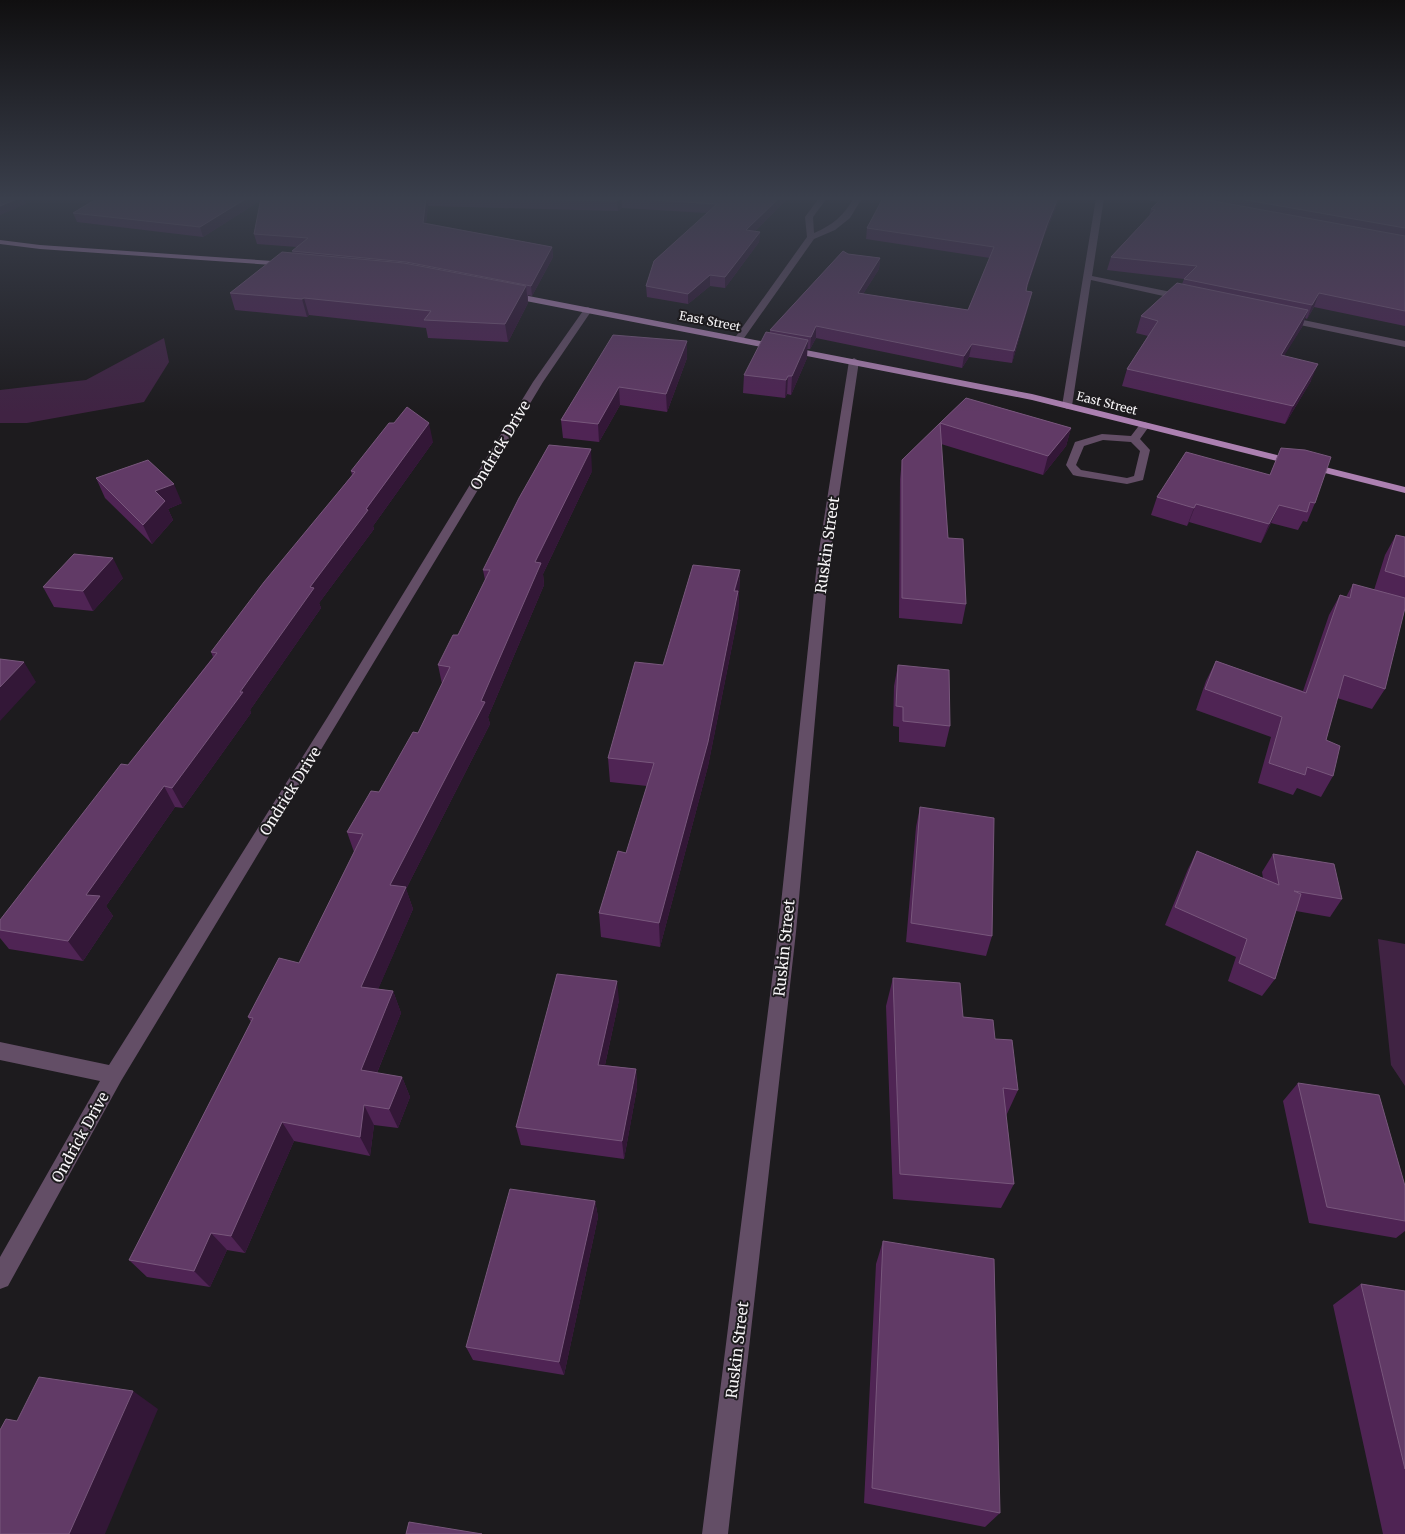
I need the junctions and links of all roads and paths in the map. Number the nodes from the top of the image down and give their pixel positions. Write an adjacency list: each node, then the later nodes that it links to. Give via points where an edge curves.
1 (788, 270): 8 (street)
2 (1088, 270): 3 (street)
3 (1087, 278): 5 (street); 11 (street)
4 (503, 294): 6 (main road, East Street)
5 (1192, 299)
6 (588, 310): 8 (main road, East Street); 16 (street, Ondrick Drive, via 538,382)
7 (1278, 317): 9 (street)
8 (739, 339): 10 (main road, East Street)
9 (1405, 344)
10 (854, 361): 11 (main road, East Street); 18 (street, Ruskin Street, via 824,564 787,932)
11 (1067, 406): 12 (main road, East Street)
12 (1145, 424): 13 (street); 14 (main road, East Street)
13 (1134, 439): 13 (street, via 1144,450 1139,478 1127,481 1077,473 1070,465 1079,444 1102,436)
14 (1405, 490)
15 (0, 1051): 16 (street)
16 (114, 1075): 17 (street, Ondrick Drive)
17 (0, 1278)
18 (715, 1534)

